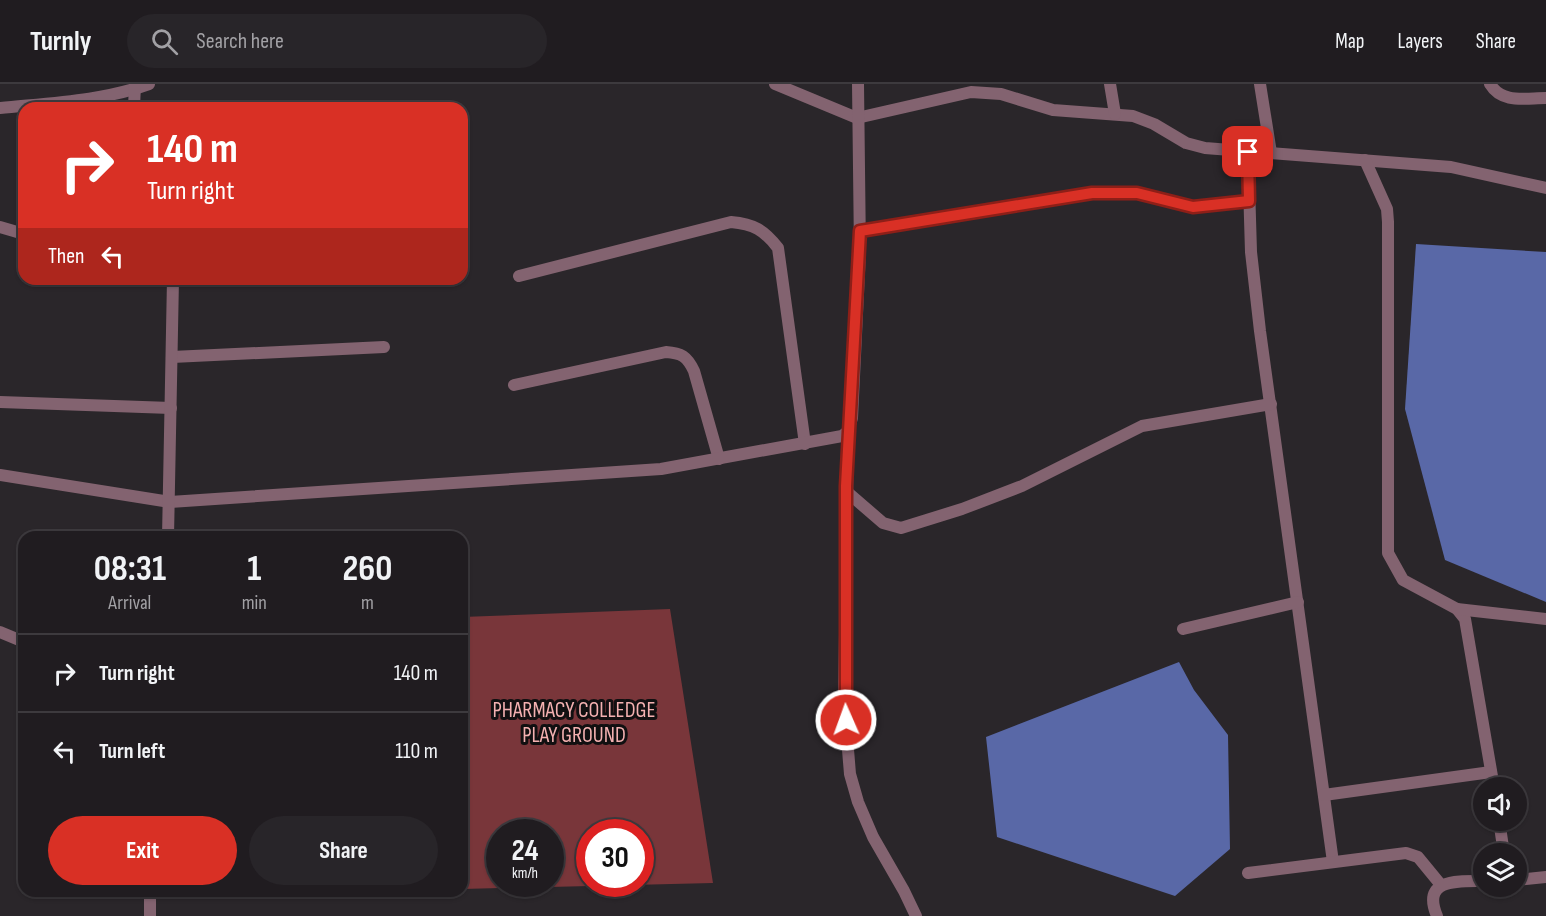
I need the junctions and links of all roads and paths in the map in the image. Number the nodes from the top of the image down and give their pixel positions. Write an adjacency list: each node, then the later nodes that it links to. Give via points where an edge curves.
1 (149, 84): 7 (street)
2 (775, 84): 14 (street)
3 (858, 84): 14 (street)
4 (1110, 84): 13 (street)
5 (1260, 84): 16 (street)
6 (1490, 84): 8 (street, via 1497,95 1506,99)
7 (135, 87): 9 (street); 10 (street)
8 (1546, 98)
9 (39, 102)
10 (134, 102)
11 (18, 105): 12 (street)
12 (0, 108)
13 (1114, 114): 14 (street, via 1053,110 986,92); 15 (street, via 1133,116 1205,148)
14 (858, 118): 21 (street)
15 (1248, 152): 16 (street); 19 (street)
16 (1271, 153): 17 (street)
17 (1365, 160): 18 (street, via 1451,167); 39 (street, via 1387,209 1388,222 1388,553 1402,580)
18 (1546, 188)
19 (1249, 201): 21 (street, via 1193,207 1137,193 1092,193); 29 (street, via 1251,252)
20 (0, 227): 22 (street)
21 (860, 231): 31 (street, via 852,418)
22 (18, 232)
23 (519, 276): 32 (street, via 731,222 764,230 778,248)
24 (172, 285): 26 (street)
25 (384, 347): 26 (street)
26 (172, 357): 30 (street)
27 (514, 385): 33 (street, via 666,352 680,353 694,370)
28 (0, 402): 30 (street)
29 (1271, 404): 35 (street, via 1150,423 1022,486 900,528 884,523); 38 (street)
30 (171, 408): 36 (street)
31 (848, 431): 32 (street, via 835,439); 35 (street)
32 (805, 444): 33 (street)
33 (719, 459): 36 (street, via 661,469)
34 (0, 475): 36 (street)
35 (846, 491): 55 (street, via 844,701 850,774 873,837)
36 (170, 502): 37 (street)
37 (168, 531)
38 (1298, 602): 41 (street); 46 (street)
39 (1457, 609): 40 (street); 44 (street, via 1468,628)
40 (1546, 619)
41 (1183, 629)
42 (0, 632): 43 (street)
43 (18, 640)
44 (1491, 772): 45 (street); 46 (street)
45 (1492, 777)
46 (1324, 795): 47 (street)
47 (1332, 862): 48 (street); 52 (street, via 1406,853 1418,857)
48 (1248, 873)
49 (1546, 877): 50 (street)
50 (1527, 879)
51 (1473, 881): 52 (street)
52 (1441, 885): 56 (street, via 1435,892 1433,907)
53 (150, 897): 54 (street)
54 (150, 916)
55 (916, 916)
56 (1437, 916)

